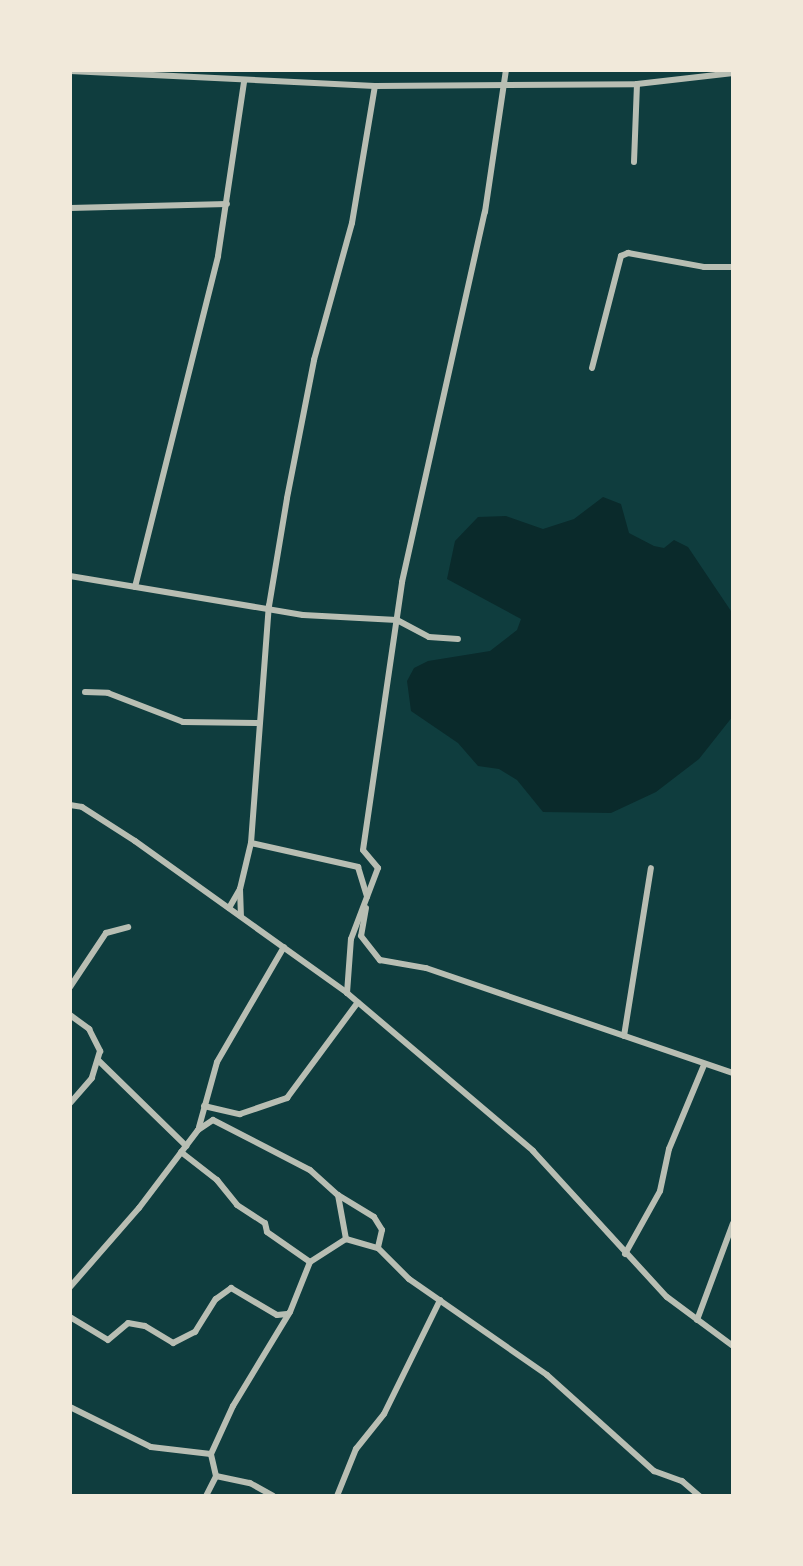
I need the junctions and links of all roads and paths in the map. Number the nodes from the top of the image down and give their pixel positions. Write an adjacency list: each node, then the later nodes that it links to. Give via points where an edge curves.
1 (506, 70): 6 (street)
2 (70, 71): 4 (street)
3 (733, 73): 5 (street)
4 (244, 82): 7 (street); 9 (street)
5 (637, 84): 6 (street); 8 (street)
6 (505, 85): 7 (street); 16 (street, via 485,212 458,318)
7 (375, 86): 15 (street, via 352,223 314,360)
8 (634, 162)
9 (227, 204): 10 (street); 14 (street)
10 (70, 208)
11 (733, 267): 12 (street, via 621,256)
12 (592, 368)
13 (70, 576): 14 (street)
14 (135, 587): 15 (street)
15 (269, 606): 16 (street, via 323,617); 19 (street)
16 (397, 620): 17 (street, via 429,637); 24 (street, via 363,850 378,868)
17 (458, 639)
18 (85, 692): 19 (street, via 108,693 183,722)
19 (258, 723): 21 (street)
20 (70, 805): 25 (street, via 102,820)
21 (251, 843): 23 (street); 24 (street, via 358,867)
22 (651, 868): 33 (street)
23 (240, 889): 25 (street); 26 (street)
24 (367, 898): 30 (street, via 351,939); 33 (street, via 361,936 380,960 426,968)
25 (229, 908): 26 (street)
26 (241, 916): 28 (street)
27 (128, 927): 29 (street, via 106,933)
28 (284, 947): 30 (street); 38 (street, via 227,1040)
29 (70, 987)
30 (347, 993): 31 (street)
31 (358, 1002): 38 (street, via 287,1098 240,1114); 45 (street, via 533,1151)
32 (70, 1015): 34 (street, via 96,1040)
33 (624, 1036): 35 (street)
34 (99, 1061): 37 (street); 40 (street)
35 (704, 1065): 36 (street); 45 (street, via 669,1149 660,1191)
36 (733, 1073)
37 (70, 1103)
38 (204, 1106): 39 (street)
39 (198, 1130): 40 (street); 41 (street, via 213,1120 223,1124 310,1170)
40 (184, 1149): 46 (street, via 237,1205 265,1223 267,1232); 47 (street)
41 (338, 1195): 43 (street); 44 (street, via 374,1217 382,1230)
42 (733, 1223): 51 (street)
43 (346, 1239): 44 (street); 46 (street)
44 (378, 1248): 48 (street)
45 (625, 1254): 51 (street)
46 (310, 1262): 49 (street)
47 (70, 1287)
48 (440, 1300): 56 (street, via 384,1414 356,1449); 59 (street, via 547,1375 654,1471 682,1481)
49 (290, 1312): 50 (street, via 277,1315 231,1288 216,1299 195,1332 173,1343 145,1326 128,1323 108,1340); 54 (street, via 233,1406)
50 (70, 1317)
51 (697, 1320): 52 (street)
52 (733, 1346)
53 (70, 1407): 54 (street, via 151,1447)
54 (211, 1454): 55 (street)
55 (216, 1476): 57 (street); 58 (street, via 250,1483)
56 (338, 1494)
57 (206, 1496)
58 (273, 1496)
59 (699, 1496)

